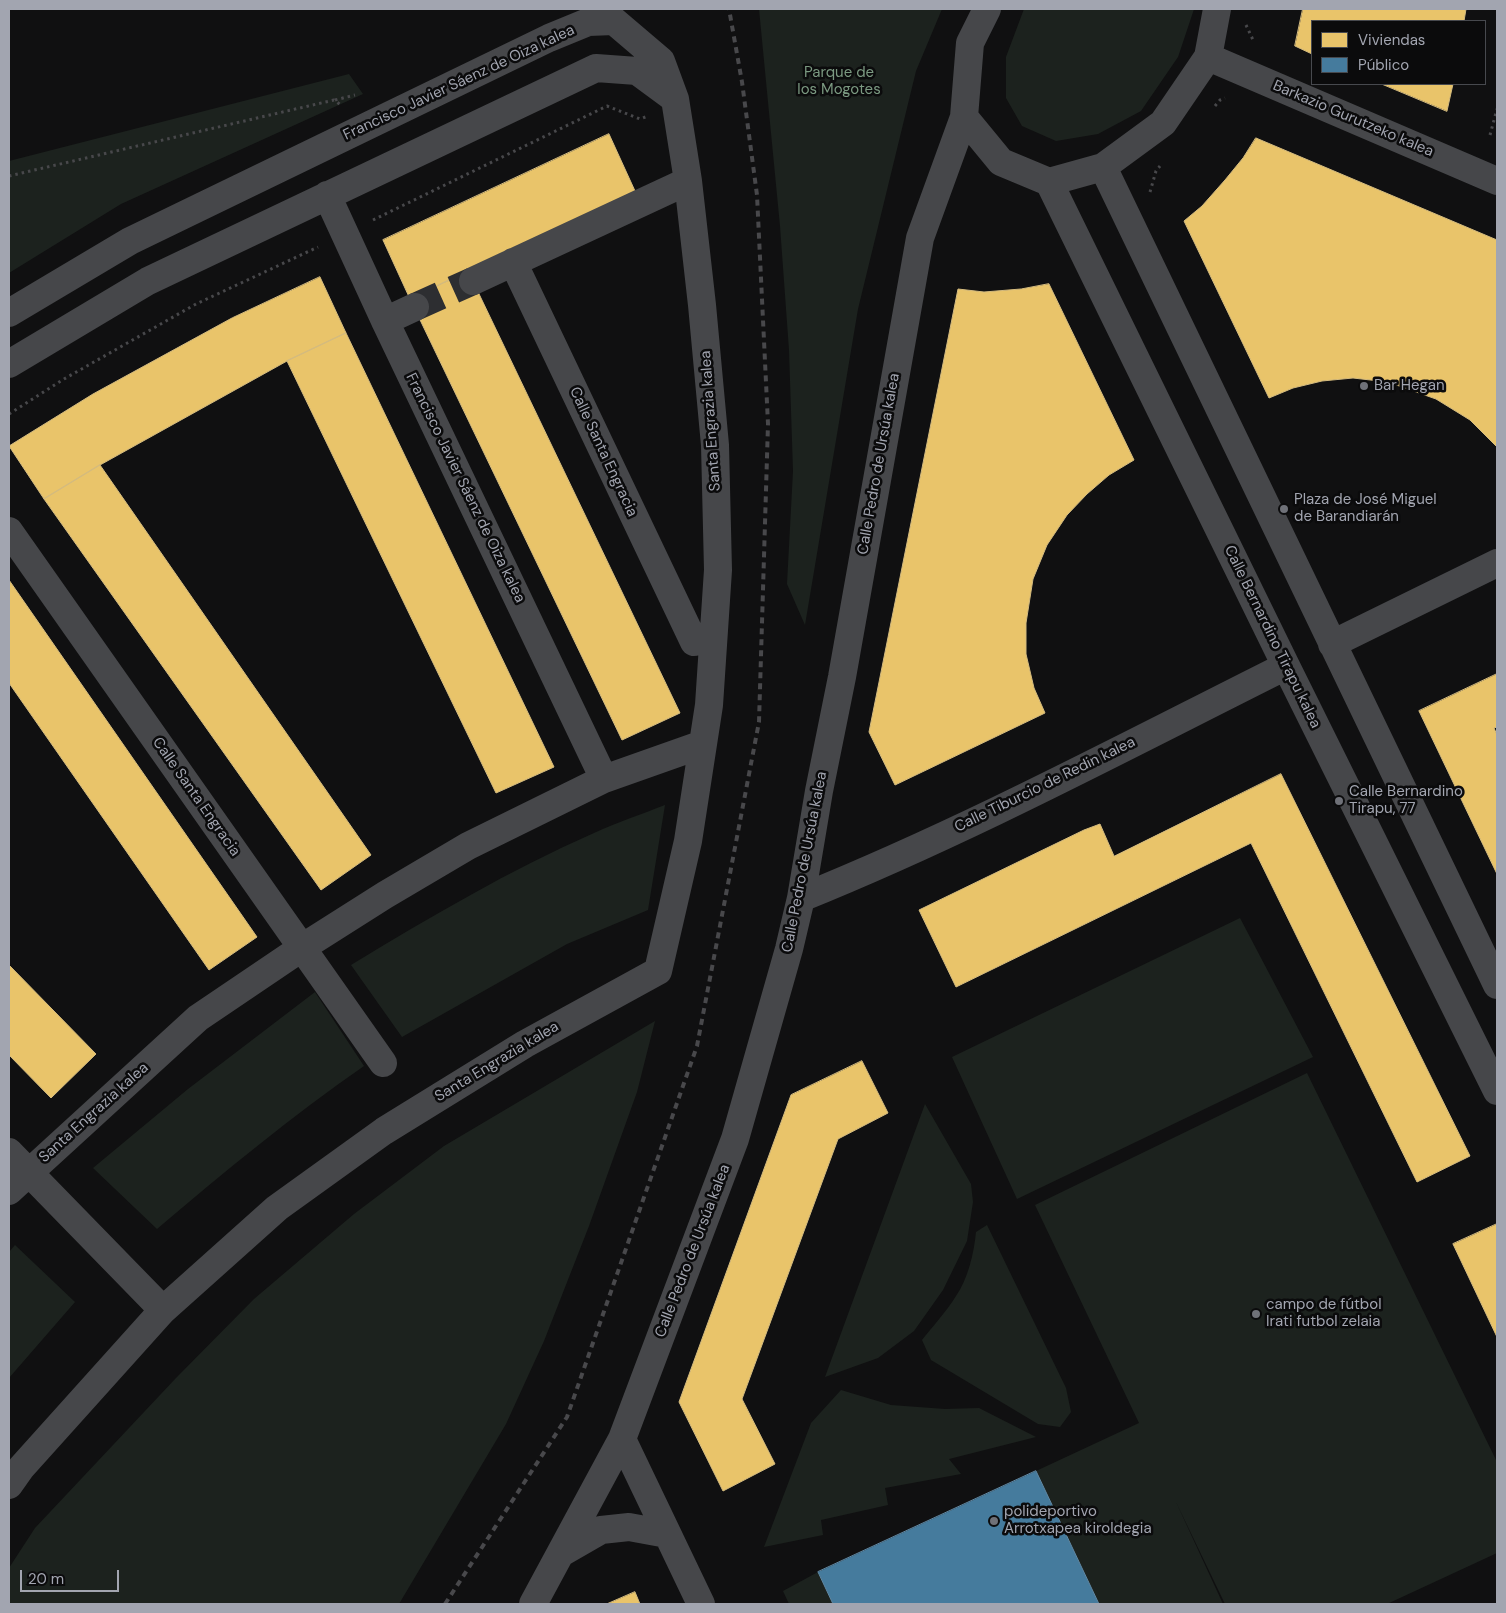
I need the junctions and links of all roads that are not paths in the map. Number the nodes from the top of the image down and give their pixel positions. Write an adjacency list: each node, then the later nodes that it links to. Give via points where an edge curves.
1 (987, 9): 5 (street, Calle Pedro de Ursúa kalea, via 970,43)
2 (1217, 9): 3 (street)
3 (1208, 58): 6 (street, via 1163,123); 8 (street, Barkazio Gurutzeko kalea)
4 (674, 99): 7 (street, Santa Engrazia kalea); 10 (street, via 636,71 596,68); 14 (street, Francisco Javier Sáenz de Oiza kalea, via 661,61 614,21 588,22 130,241)
5 (964, 117): 9 (street, via 1001,162); 24 (street, Calle Pedro de Ursúa kalea, via 920,238)
6 (1103, 167): 9 (street); 20 (street)
7 (688, 181): 11 (street); 22 (street, Santa Engrazia kalea, via 715,445 718,560 709,705)
8 (1497, 181)
9 (1049, 182): 21 (street, Calle Bernardino Tirapu kalea)
10 (327, 195): 15 (street, Francisco Javier Sáenz de Oiza kalea); 16 (street, via 148,280)
11 (513, 262): 12 (street); 19 (street, Calle Santa Engracia)
12 (473, 280)
13 (414, 308): 15 (street)
14 (9, 313)
15 (385, 321): 23 (street, Francisco Javier Sáenz de Oiza kalea)
16 (9, 364)
17 (9, 531): 25 (street, Calle Santa Engracia)
18 (1497, 563): 20 (street)
19 (694, 642)
20 (1332, 644): 26 (street)
21 (1286, 666): 24 (street, Calle Tiburcio de Redin kalea, via 1054,782 861,874); 28 (street, Calle Bernardino Tirapu kalea)
22 (703, 744): 23 (street, Santa Engrazia kalea); 32 (street, Santa Engrazia kalea, via 688,841 658,971 524,1044 384,1131 277,1208)
23 (604, 779): 25 (street, Santa Engrazia kalea, via 468,846)
24 (801, 898): 33 (street, Calle Pedro de Ursúa kalea, via 735,1139)
25 (302, 947): 27 (street, Calle Santa Engracia); 30 (street, Santa Engrazia kalea, via 198,1018)
26 (1497, 985)
27 (383, 1063)
28 (1497, 1091)
29 (9, 1152): 30 (street)
30 (29, 1172): 31 (street, Santa Engrazia kalea); 32 (street, Santa Engrazia kalea)
31 (9, 1191)
32 (163, 1310): 34 (street, Santa Engrazia kalea)
33 (622, 1439): 35 (street); 36 (street, Calle Pedro de Ursúa kalea)
34 (9, 1485)
35 (667, 1534): 36 (street, via 629,1527 600,1530); 38 (street)
36 (560, 1554): 37 (street, Calle Pedro de Ursúa kalea)
37 (533, 1604)
38 (701, 1604)

